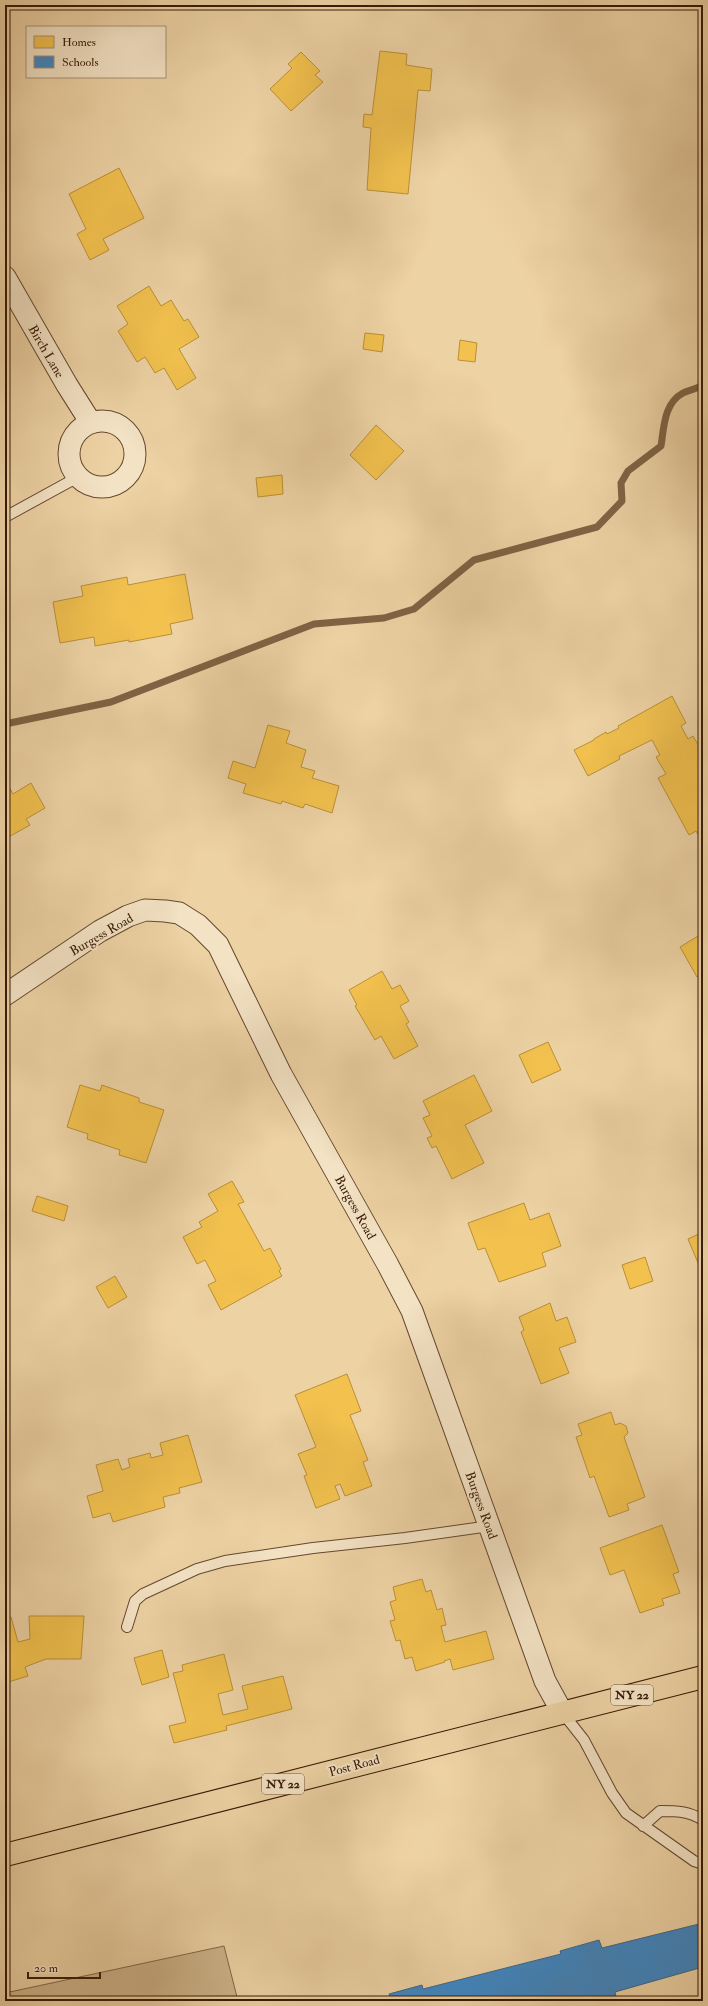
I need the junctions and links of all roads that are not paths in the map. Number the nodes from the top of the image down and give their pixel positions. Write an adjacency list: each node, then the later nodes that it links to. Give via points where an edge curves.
1 (5, 277): 2 (street, Birch Lane)
2 (91, 423): 3 (street, via 78,432 70,446 69,458); 3 (street, via 106,422 117,425 126,432 132,441 134,460 131,471 122,481 112,486 102,488 85,483)
3 (78, 477): 4 (lane)
4 (5, 517)
5 (5, 995): 6 (street, Burgess Road, via 100,931 145,910 179,913 198,925 218,945 281,1074 412,1311)
6 (490, 1526): 7 (lane, via 225,1561 177,1578 143,1594 135,1602); 9 (street, Burgess Road, via 545,1681)
7 (127, 1627)
8 (703, 1677): 9 (main road, Post Road / NY 22)
9 (562, 1712): 11 (lane, via 584,1740 612,1793 626,1813); 12 (main road, Post Road / NY 22)
10 (703, 1820): 11 (lane, via 678,1810 660,1811)
11 (644, 1826): 13 (lane, via 694,1861)
12 (5, 1856)
13 (703, 1864)

